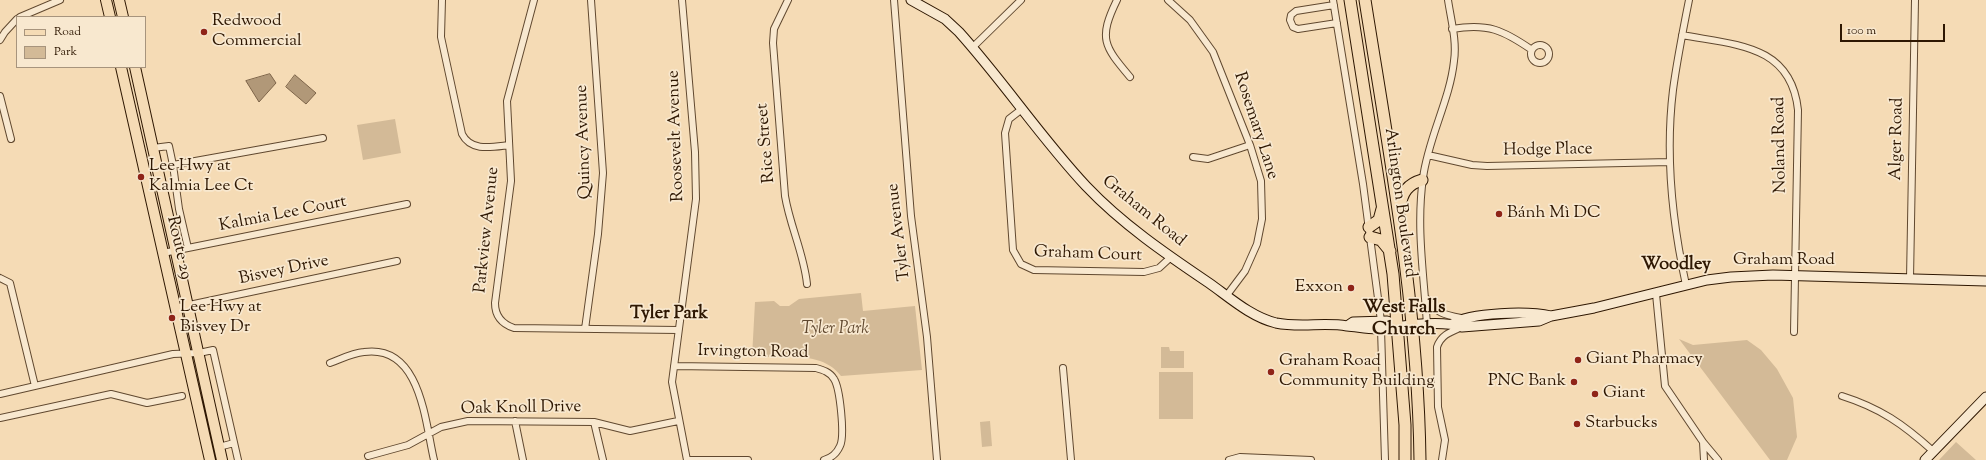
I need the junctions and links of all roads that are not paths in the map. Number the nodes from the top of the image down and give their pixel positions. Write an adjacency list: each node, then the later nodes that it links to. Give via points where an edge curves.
1 (60, 0): 20 (street)
2 (106, 0): 21 (main road)
3 (119, 0): 22 (main road)
4 (442, 0): 37 (street, via 441,37 462,134 478,147)
5 (534, 0): 37 (street, Parkview Avenue, via 508,94)
6 (590, 0): 73 (street, Quincy Avenue, via 603,173 598,234)
7 (682, 0): 74 (street, Roosevelt Avenue, via 696,199)
8 (788, 0): 61 (street, Rice Street, via 774,29 773,43 785,196)
9 (894, 0): 105 (street, Tyler Avenue, via 911,216 926,329)
10 (911, 0): 28 (street, Graham Road, via 945,19)
11 (1021, 0): 28 (street)
12 (1116, 0): 32 (street, via 1106,25 1106,40 1112,54)
13 (1168, 0): 38 (street, Rosemary Lane, via 1190,20 1214,52)
14 (1350, 0): 45 (highway, Arlington Boulevard)
15 (1365, 0): 47 (highway, Arlington Boulevard)
16 (1448, 0): 25 (street)
17 (1689, 0): 26 (street)
18 (1915, 0): 59 (street, Alger Road)
19 (1334, 2): 24 (street); 24 (street, via 1296,11 1290,20 1293,27 1298,29)
20 (22, 16)
21 (110, 16)
22 (123, 16)
23 (16, 20): 27 (street)
24 (1337, 23): 48 (street)
25 (1452, 29): 29 (street, via 1470,26 1491,28 1507,34); 40 (street, via 1455,47 1452,74)
26 (1682, 36): 42 (street, via 1673,91); 57 (street, Noland Road, via 1763,53 1780,65 1792,84 1798,110)
27 (0, 40)
28 (973, 47): 34 (street, Graham Road)
29 (1532, 50)
30 (122, 68): 52 (main road, Route 29)
31 (134, 68): 39 (main road, Route 29)
32 (1130, 77)
33 (0, 96): 36 (street)
34 (1022, 109): 53 (street, Graham Road, via 1087,187 1135,231); 55 (street, Graham Court, via 1009,120 1005,133 1014,250)
35 (323, 138): 43 (street)
36 (11, 139)
37 (509, 145): 73 (street, Parkview Avenue, via 511,181 495,303 496,312 502,321 514,328)
38 (1250, 145): 41 (street, via 1208,159); 64 (street, Rosemary Lane, via 1261,181 1260,231 1250,260)
39 (153, 148): 43 (street, via 169,146); 50 (main road, Route 29)
40 (1428, 155): 42 (street, Hodge Place, via 1472,166); 44 (street)
41 (1193, 157)
42 (1670, 162): 62 (street, via 1674,223)
43 (173, 165): 49 (street)
44 (1422, 180): 47 (highway, via 1410,185 1403,193); 65 (street, via 1420,218)
45 (1383, 202): 48 (highway, via 1379,220); 51 (highway, Arlington Boulevard)
46 (407, 204): 49 (street, Kalmia Lee Court)
47 (1399, 215): 71 (highway, Arlington Boulevard)
48 (1370, 232): 51 (highway); 69 (street)
49 (188, 248): 50 (street, Kalmia Lee Court)
50 (176, 250): 52 (street, Kalmia Lee Court); 66 (main road, Route 29)
51 (1390, 251): 70 (highway, Arlington Boulevard)
52 (163, 253): 67 (main road, Route 29)
53 (1172, 257): 55 (street, Graham Court, via 1159,268 1144,272 1034,270); 64 (street, Graham Road)
54 (397, 262): 66 (street, Bisvey Drive)
55 (1021, 264): 56 (street)
56 (1015, 270)
57 (1796, 276): 59 (street, Graham Road); 62 (street, Graham Road, via 1731,277); 75 (street, Noland Road)
58 (0, 278): 81 (street, via 10,283)
59 (1910, 279): 60 (street, Graham Road)
60 (1986, 281)
61 (807, 284)
62 (1686, 285): 63 (street, Graham Road)
63 (1656, 294): 68 (street, Graham Road, via 1551,316 1539,321); 91 (street, via 1665,386)
64 (1227, 295): 69 (street, Graham Road, via 1250,311 1274,322 1303,326)
65 (1425, 297): 68 (street, via 1432,308); 72 (street)
66 (188, 306): 67 (street, Bisvey Drive); 77 (main road, Route 29)
67 (176, 308): 76 (main road, Route 29)
68 (1461, 323): 72 (street, Graham Road); 112 (street, via 1445,334 1437,347 1438,407 1446,440)
69 (1381, 325): 70 (street, Graham Road); 109 (street)
70 (1397, 325): 71 (street, Graham Road); 110 (highway, Arlington Boulevard, via 1405,425)
71 (1413, 325): 72 (street, Graham Road); 111 (highway, Arlington Boulevard)
72 (1427, 325)
73 (585, 329): 74 (street)
74 (678, 330): 79 (street, Roosevelt Avenue)
75 (1794, 332)
76 (186, 353): 77 (street); 81 (street); 96 (main road, Route 29)
77 (199, 353): 92 (street, via 213,350); 93 (main road, Route 29)
78 (330, 364): 90 (street, via 366,351 386,354 400,362 415,383)
79 (674, 366): 88 (street, Roosevelt Avenue, via 672,391); 104 (street, Irvington Road, via 816,368 828,372 835,380 838,391 842,434 840,446 832,456)
80 (1063, 368): 106 (street)
81 (36, 386): 82 (street)
82 (0, 394)
83 (182, 396): 86 (street, via 147,403 111,394)
84 (1842, 396): 94 (street, via 1889,416)
85 (1986, 397): 94 (street)
86 (0, 418)
87 (515, 421): 89 (street, Oak Knoll Drive); 90 (street, Oak Knoll Drive, via 468,421); 100 (street)
88 (678, 421): 89 (street, Oak Knoll Drive, via 630,431); 102 (street, Roosevelt Avenue)
89 (594, 422): 101 (street)
90 (428, 432): 95 (street, Oak Knoll Drive, via 408,445); 99 (street)
91 (1703, 442): 113 (street); 114 (street)
92 (234, 443): 93 (street); 98 (street)
93 (219, 447): 97 (main road, Route 29)
94 (1933, 451): 115 (street)
95 (368, 456)
96 (210, 460)
97 (222, 460)
98 (238, 460)
99 (434, 460)
100 (523, 460)
101 (602, 460)
102 (687, 460): 103 (street)
103 (748, 460)
104 (824, 460)
105 (937, 460)
106 (1071, 460)
107 (1229, 460): 108 (street, via 1240,457)
108 (1311, 460)
109 (1384, 460)
110 (1405, 460)
111 (1420, 460)
112 (1442, 460)
113 (1704, 460)
114 (1718, 460)
115 (1925, 460)

